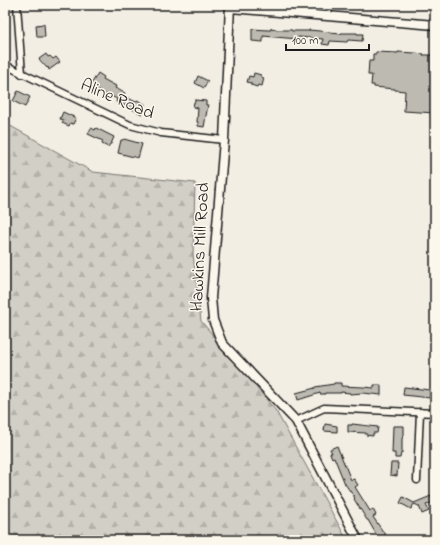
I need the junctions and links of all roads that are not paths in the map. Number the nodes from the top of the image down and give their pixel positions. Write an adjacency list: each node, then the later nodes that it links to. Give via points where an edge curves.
1 (17, 5): 7 (street)
2 (329, 5): 4 (street)
3 (230, 7): 4 (street); 8 (street, Hawkins Mill Road)
4 (328, 16): 5 (street)
5 (435, 25)
6 (5, 66): 7 (street, Aline Road)
7 (22, 74): 8 (street, Aline Road, via 130,125 161,134)
8 (224, 140): 11 (street, Hawkins Mill Road, via 210,298 213,320 222,343)
9 (420, 412): 10 (street); 11 (street, via 324,408); 12 (street)
10 (435, 413)
11 (296, 421): 13 (street, Hawkins Mill Road)
12 (417, 480)
13 (358, 540)

